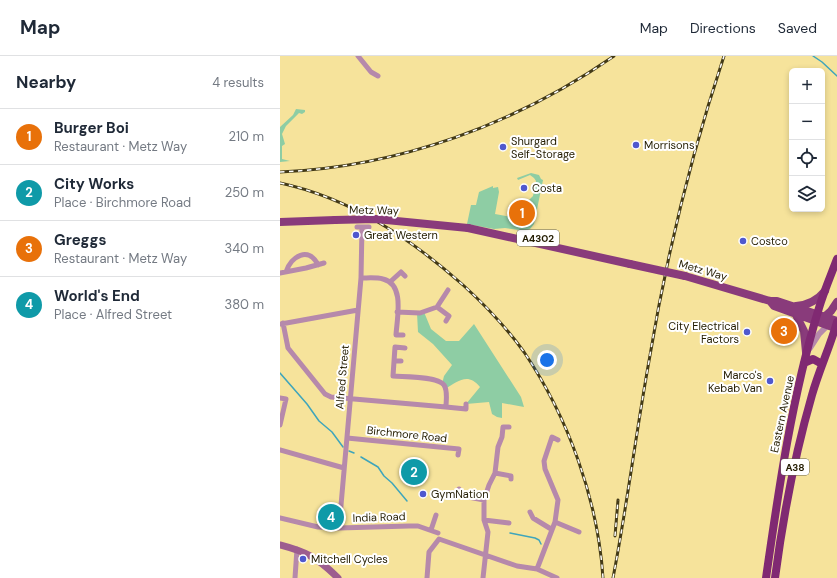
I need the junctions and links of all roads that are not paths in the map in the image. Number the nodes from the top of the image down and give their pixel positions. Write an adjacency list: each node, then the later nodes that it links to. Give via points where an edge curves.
1 (358, 56): 2 (street, via 371,72)
2 (378, 76)
3 (280, 222): 17 (main road, Metz Way / A4302, bridge, via 376,219 468,228 685,276)
4 (369, 227): 12 (street, Alfred Street, via 360,227)
5 (837, 259): 10 (highway, Eastern Avenue / A38)
6 (324, 262): 7 (street)
7 (318, 264): 8 (street); 8 (street, via 315,258 301,255 288,264)
8 (286, 272): 9 (street)
9 (280, 273)
10 (831, 275): 14 (highway); 16 (highway, Eastern Avenue / A38)
11 (405, 276): 13 (street, via 402,272)
12 (361, 278): 13 (street, via 383,279); 21 (street, Alfred Street)
13 (390, 282): 22 (street, via 397,290)
14 (837, 283)
15 (448, 290): 20 (street)
16 (825, 291): 19 (main road, via 811,303); 24 (highway, Eastern Avenue / A38)
17 (770, 301): 19 (main road, Metz Way / A4302); 23 (main road, Metz Way / A4302, via 774,306)
18 (837, 302): 26 (main road)
19 (791, 306): 24 (main road, Metz Way / A4302)
20 (438, 307): 22 (street, via 420,313); 25 (street, via 449,316)
21 (358, 310): 27 (street); 37 (street, Alfred Street)
22 (397, 312): 28 (street, via 396,335)
23 (796, 315): 24 (main road, Metz Way / A4302); 34 (main road, via 804,330)
24 (816, 318): 26 (main road, Metz Way / A4302); 34 (highway, Eastern Avenue / A38)
25 (446, 321)
26 (834, 323): 31 (highway, A38); 34 (street, via 815,338)
27 (282, 324): 37 (street, via 288,348 325,394)
28 (403, 335)
29 (837, 342): 31 (street)
30 (404, 348): 32 (street, via 395,347)
31 (826, 353): 35 (highway, A38)
32 (394, 361): 33 (street); 39 (street, via 394,376 435,379 444,385 447,393)
33 (401, 361)
34 (805, 361): 35 (highway, via 813,359); 71 (highway, Eastern Avenue / A38, via 784,454)
35 (822, 364): 72 (highway, A38, via 799,445)
36 (280, 398): 40 (street, via 286,399)
37 (350, 398): 39 (street); 42 (street, Alfred Street)
38 (466, 404): 39 (street, via 466,409)
39 (446, 407)
40 (280, 425)
41 (509, 427): 47 (street, via 503,427)
42 (347, 438): 45 (street, Birchmore Road, via 459,449); 46 (street, Alfred Street)
43 (558, 440): 55 (street, via 550,436 544,461 558,500)
44 (280, 450): 46 (street)
45 (458, 455)
46 (344, 468): 57 (street, Alfred Street)
47 (495, 473): 48 (street, via 511,476); 50 (street)
48 (511, 479)
49 (459, 489): 50 (street, via 463,496)
50 (484, 500): 54 (street)
51 (530, 512): 58 (street, via 533,518)
52 (436, 515): 59 (street)
53 (280, 518): 57 (street, India Road, via 318,527)
54 (484, 520): 56 (street); 64 (street, via 488,532)
55 (555, 522): 58 (street); 60 (street)
56 (509, 523)
57 (340, 528): 59 (street, India Road, via 418,526)
58 (552, 529): 65 (street)
59 (431, 530): 61 (street, India Road)
60 (579, 532)
61 (438, 533)
62 (280, 545): 63 (main road)
63 (297, 549): 66 (street); 67 (main road, via 310,554)
64 (486, 555): 65 (street, via 517,566); 68 (street, via 439,539 429,552); 69 (street)
65 (537, 569): 70 (street)
66 (295, 578)
67 (338, 578)
68 (427, 578)
69 (483, 578)
70 (557, 578)
71 (766, 578)
72 (775, 578)

